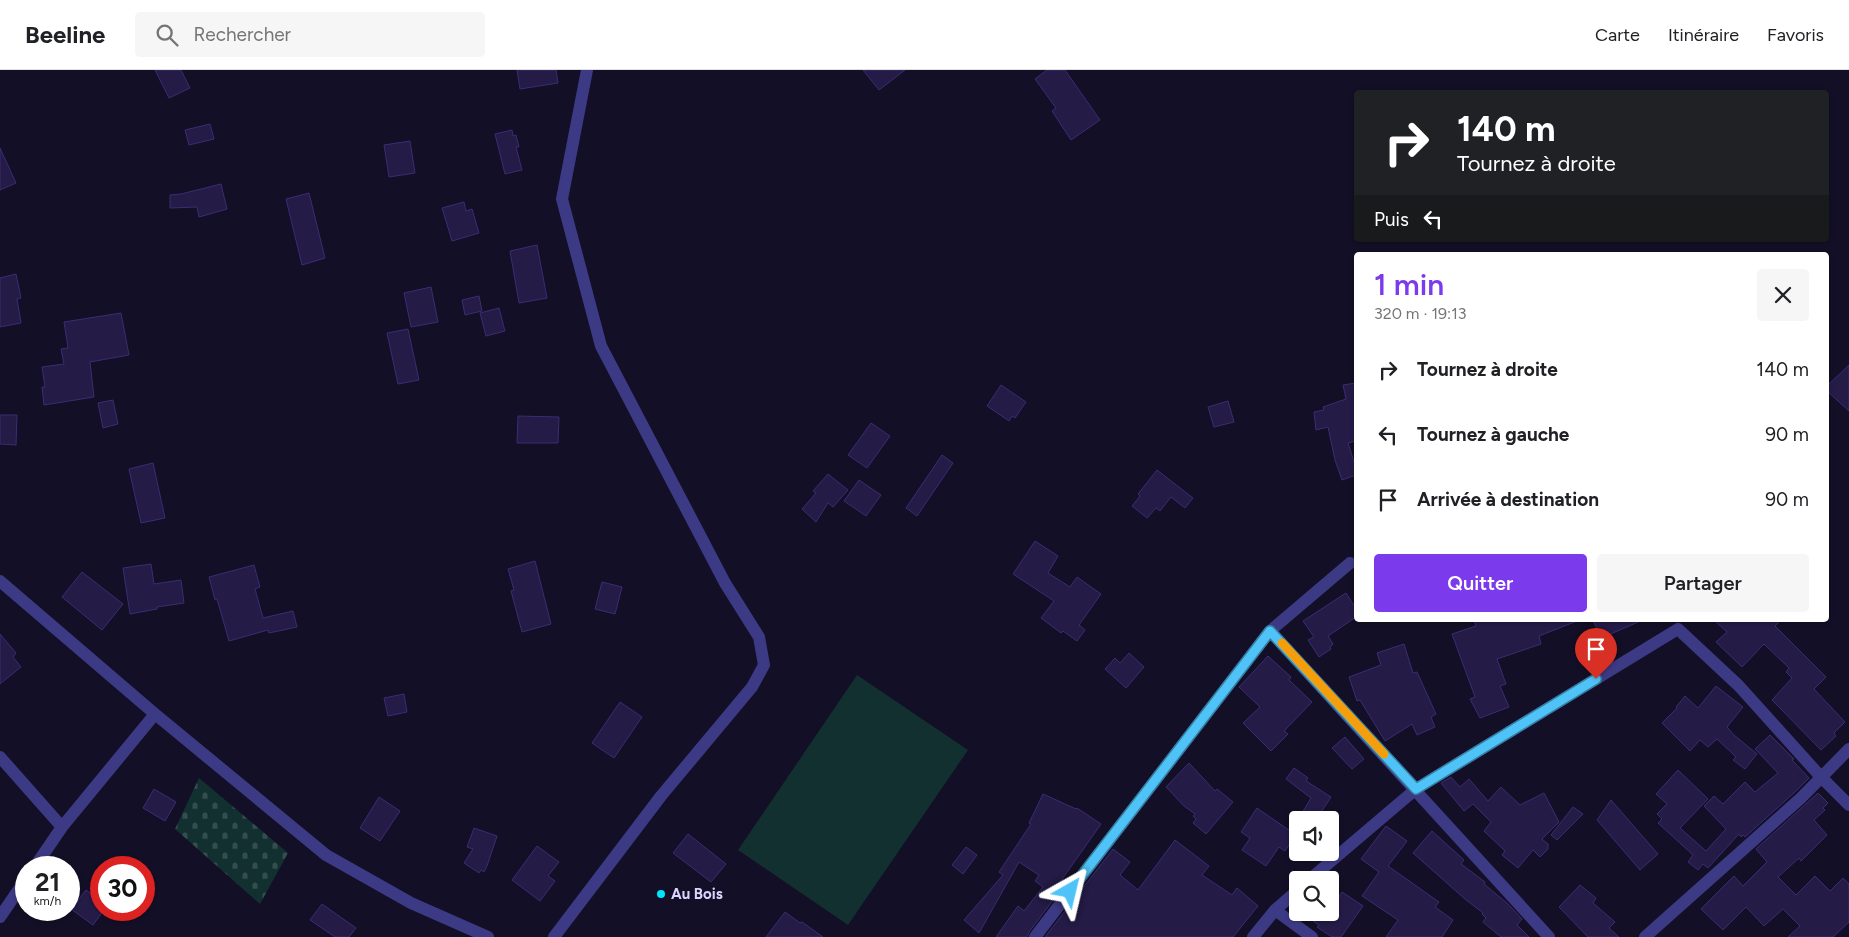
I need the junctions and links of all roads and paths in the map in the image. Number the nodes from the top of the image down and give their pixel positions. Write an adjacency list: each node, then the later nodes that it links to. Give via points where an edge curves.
1 (587, 70): 19 (street, via 562,199 601,346 725,583 759,638 764,665 752,687 661,796)
2 (1350, 563): 4 (street)
3 (0, 580): 5 (street)
4 (1270, 631): 9 (street); 20 (street)
5 (155, 714): 11 (street); 18 (street, via 326,855 410,903)
6 (1849, 749): 8 (street)
7 (0, 757): 11 (street)
8 (1821, 777): 9 (street, via 1739,686 1678,628); 10 (street); 24 (street)
9 (1416, 789): 13 (street); 23 (street)
10 (1849, 805)
11 (62, 827): 12 (street)
12 (42, 856)
13 (1320, 871)
14 (15, 896): 17 (street)
15 (1289, 898): 16 (street)
16 (1275, 910): 21 (street); 22 (street)
17 (0, 918)
18 (488, 937)
19 (554, 937)
20 (1035, 937)
21 (1253, 937)
22 (1312, 937)
23 (1549, 937)
24 (1645, 937)

